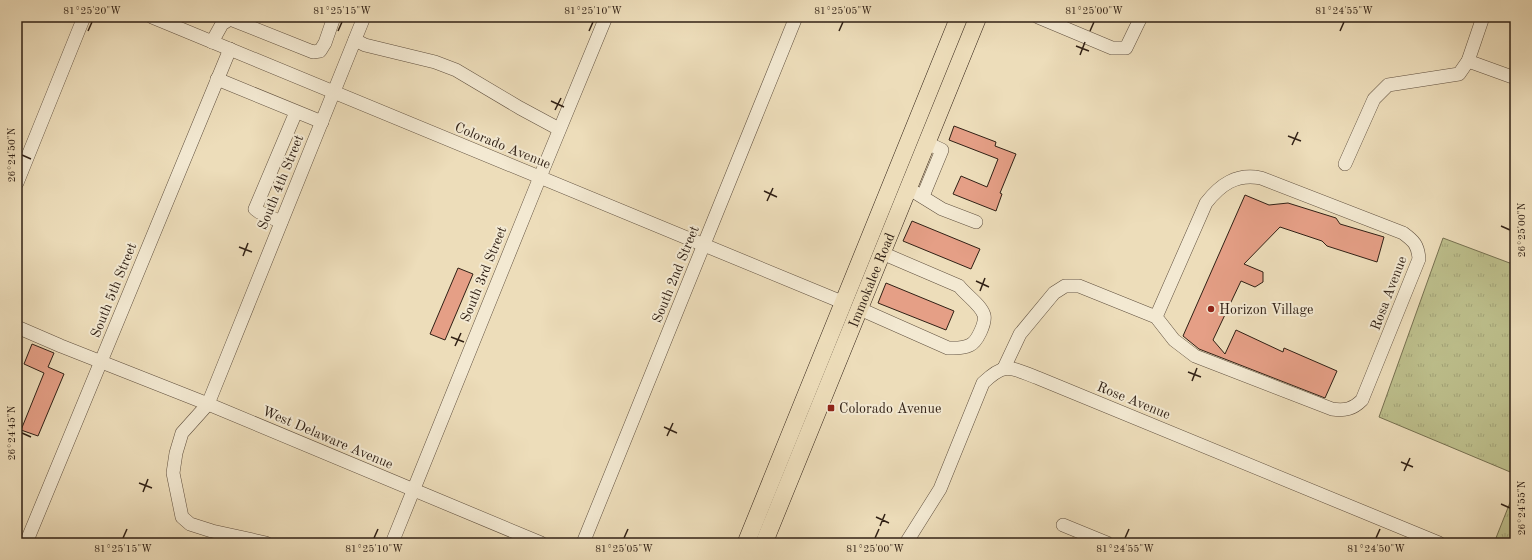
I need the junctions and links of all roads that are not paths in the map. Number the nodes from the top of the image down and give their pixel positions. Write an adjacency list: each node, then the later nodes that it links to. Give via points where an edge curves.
1 (84, 17): 24 (street)
2 (152, 17): 13 (street, Colorado Avenue)
3 (334, 17): 13 (street, via 320,51 313,52 230,19 222,24)
4 (364, 17): 12 (street, South 4th Street)
5 (606, 17): 21 (street, South 3rd Street)
6 (796, 17): 28 (street, South 2nd Street)
7 (959, 17): 30 (main road, Immokalee Road)
8 (978, 17): 25 (main road, Immokalee Road, via 927,143)
9 (1038, 17): 10 (street, via 1112,48 1126,48)
10 (1141, 17)
11 (1483, 17): 15 (street)
12 (355, 40): 18 (street, South 4th Street); 21 (street, via 456,70)
13 (212, 42): 14 (street, Colorado Avenue)
14 (230, 49): 17 (street, South 5th Street); 18 (street, Colorado Avenue)
15 (1468, 61): 16 (street); 22 (street, via 1459,74 1388,85 1374,99)
16 (1515, 78)
17 (217, 79): 19 (street); 34 (street, South 5th Street)
18 (334, 92): 20 (street, South 4th Street); 23 (street, Colorado Avenue)
19 (296, 112): 20 (street); 26 (street, via 255,209)
20 (322, 122): 26 (street, South 4th Street)
21 (559, 129): 23 (street, South 3rd Street)
22 (1345, 164)
23 (540, 177): 28 (street, Colorado Avenue); 37 (street, South 3rd Street)
24 (17, 183)
25 (916, 192): 27 (street, via 942,209); 29 (main road, Immokalee Road)
26 (281, 222): 36 (street, South 4th Street)
27 (976, 222)
28 (704, 245): 30 (street, Colorado Avenue); 44 (street, South 2nd Street)
29 (882, 253): 31 (main road, Immokalee Road); 31 (street, via 959,286 984,314 980,333 972,345 959,349 948,348)
30 (842, 302): 31 (main road); 39 (main road, Immokalee Road)
31 (860, 309): 39 (main road, Immokalee Road)
32 (1156, 317): 32 (street, Rosa Avenue, via 1174,340 1195,356 1332,408 1349,409 1362,400 1419,259 1419,249 1403,233 1261,178 1252,176 1232,180 1216,190 1206,203); 35 (street, via 1079,286 1065,286 1054,293 1020,334)
33 (17, 327): 34 (street, West Delaware Avenue)
34 (101, 362): 36 (street, West Delaware Avenue); 40 (street, South 5th Street)
35 (1004, 368): 45 (street, via 994,372 983,383 942,484); 47 (street, Rose Avenue, via 1038,378)
36 (208, 404): 37 (street, West Delaware Avenue); 41 (street, via 182,433 176,453 173,473 182,517 190,524 212,531)
37 (414, 490): 42 (street, South 3rd Street); 43 (street, West Delaware Avenue)
38 (1063, 525): 46 (street)
39 (756, 541)
40 (26, 543)
41 (266, 543)
42 (392, 543)
43 (541, 543)
44 (583, 543)
45 (906, 543)
46 (1107, 543)
47 (1439, 543)

